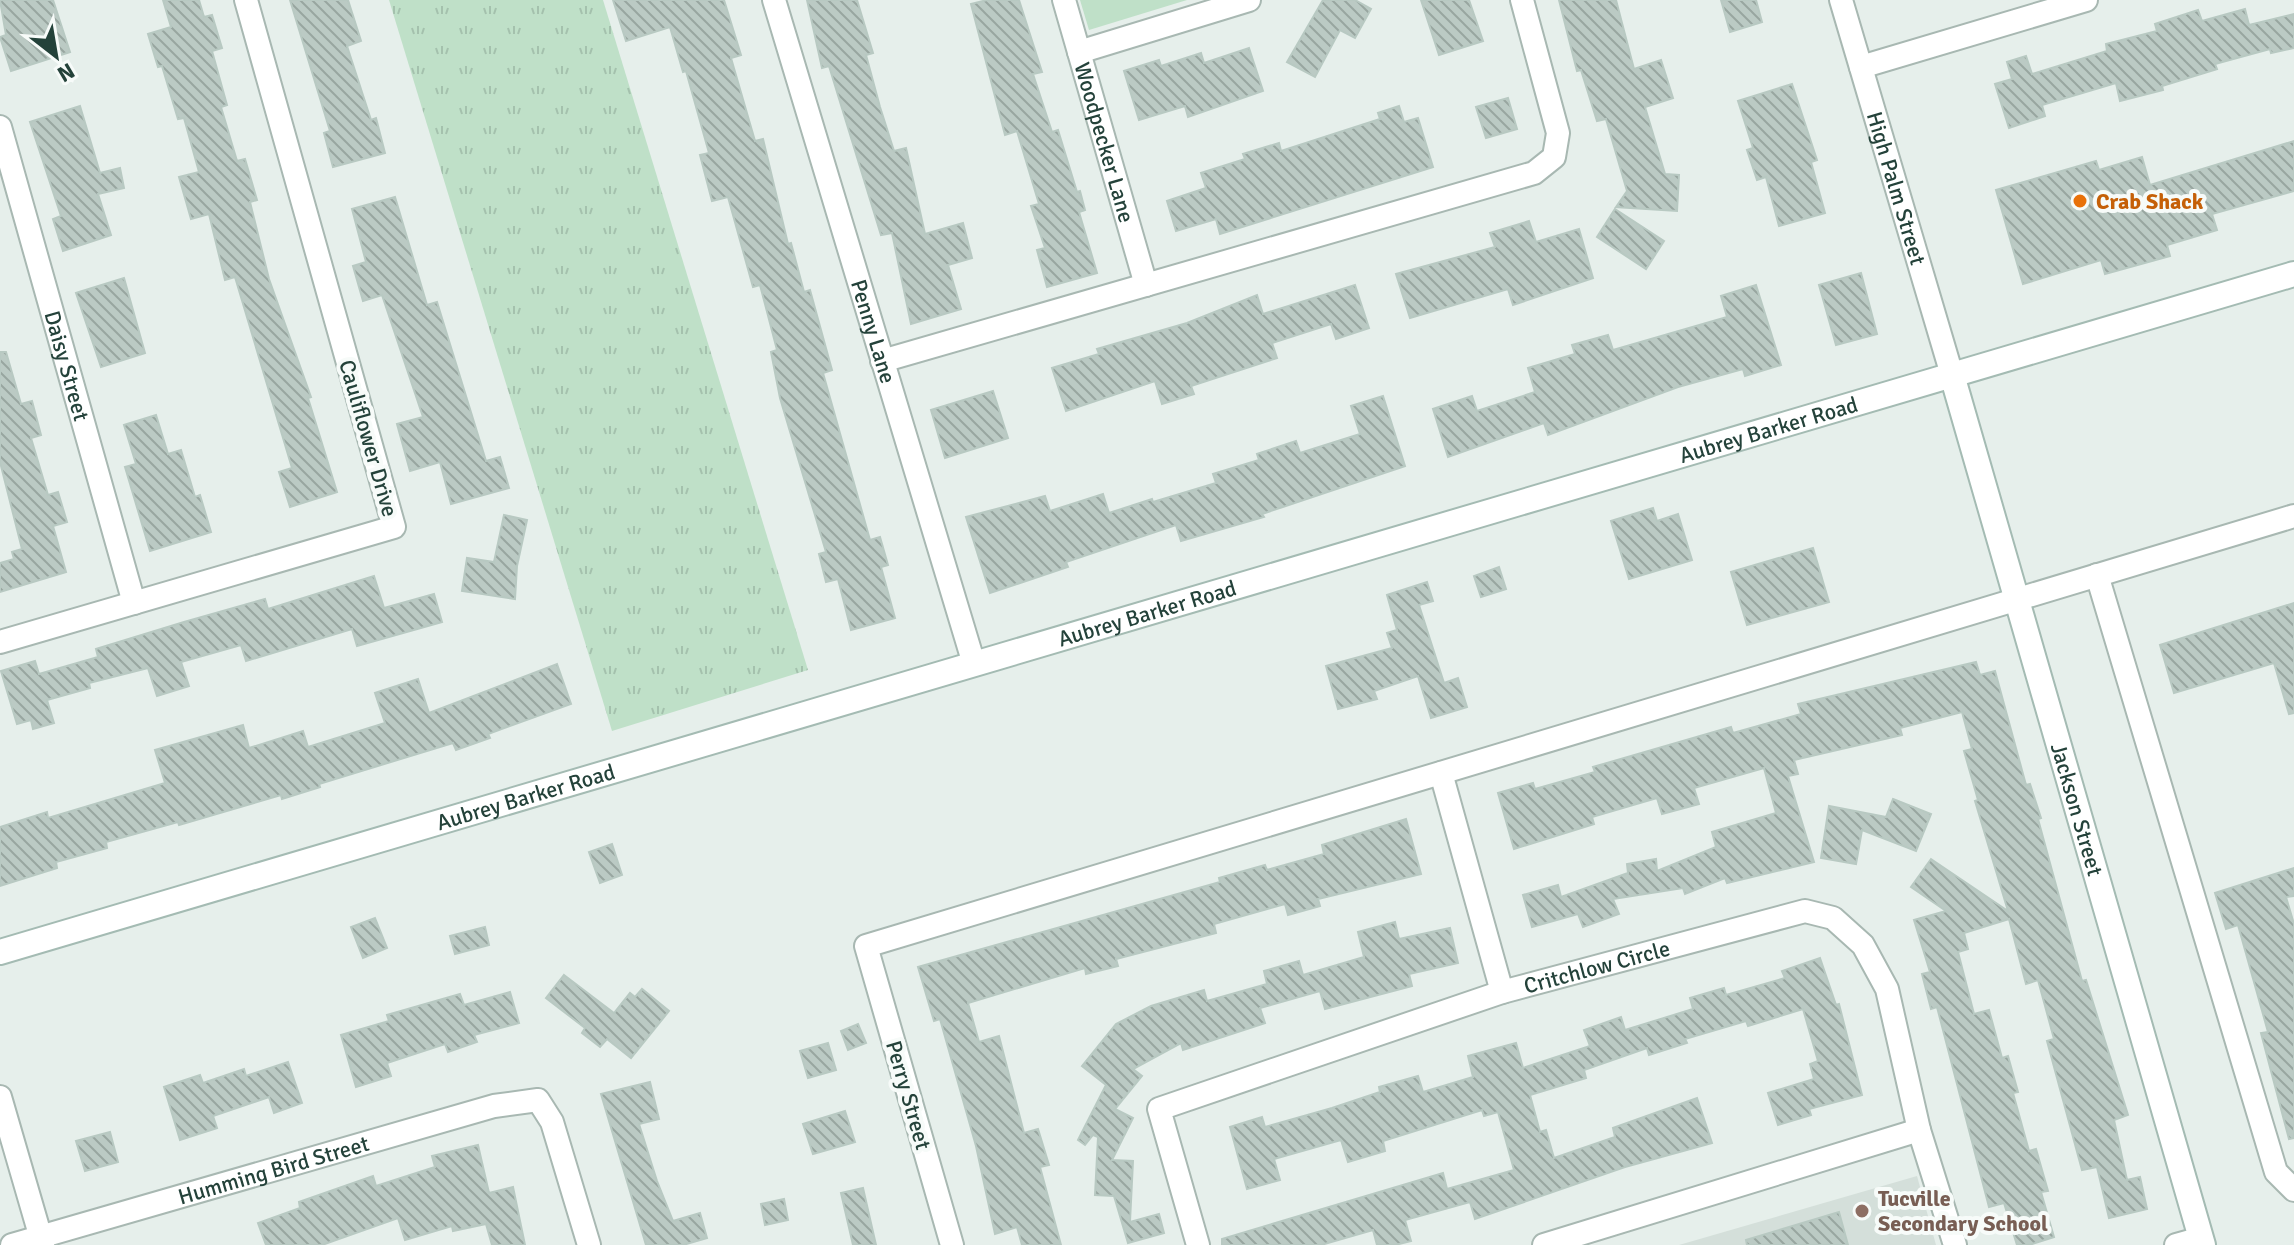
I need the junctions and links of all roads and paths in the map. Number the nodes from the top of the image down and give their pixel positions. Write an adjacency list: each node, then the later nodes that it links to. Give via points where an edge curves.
1 (246, 0): 18 (street, Cauliflower Drive, via 394,527)
2 (774, 0): 13 (street, Penny Lane)
3 (1064, 0): 8 (street, Woodpecker Lane)
4 (1249, 0): 8 (street)
5 (1522, 0): 12 (street, via 1558,133 1554,157 1534,173)
6 (1841, 0): 9 (street, High Palm Street)
7 (2086, 0): 9 (street)
8 (1079, 52): 12 (street, Woodpecker Lane)
9 (1861, 67): 14 (street, High Palm Street)
10 (0, 127): 18 (street, Daisy Street)
11 (2294, 274): 14 (street, Aubrey Barker Road)
12 (1146, 285): 13 (street)
13 (882, 361): 20 (street, Penny Lane)
14 (1952, 375): 17 (street, Jackson Street); 20 (street, Aubrey Barker Road)
15 (2294, 516): 16 (street)
16 (2097, 575): 17 (street); 26 (street, via 2276,1172)
17 (2015, 601): 21 (street); 28 (street, Jackson Street)
18 (134, 603): 19 (street, Cauliflower Drive)
19 (0, 642)
20 (974, 664): 22 (street, Aubrey Barker Road)
21 (1441, 773): 23 (street); 31 (street, Perry Street, via 866,946)
22 (0, 952)
23 (1502, 992): 25 (street, Critchlow Circle, via 1805,911 1833,918 1863,945 1887,989); 32 (street, Critchlow Circle, via 1159,1109)
24 (0, 1097): 27 (street)
25 (1919, 1130): 33 (street); 34 (street, Critchlow Circle)
26 (2294, 1190)
27 (42, 1241): 29 (street, Humming Bird Street); 30 (street, Humming Bird Street, via 494,1106 538,1100 552,1122)
28 (2202, 1241): 35 (street)
29 (12, 1245)
30 (589, 1245)
31 (952, 1245)
32 (1198, 1245)
33 (1544, 1245)
34 (1955, 1245)
35 (2176, 1245)

